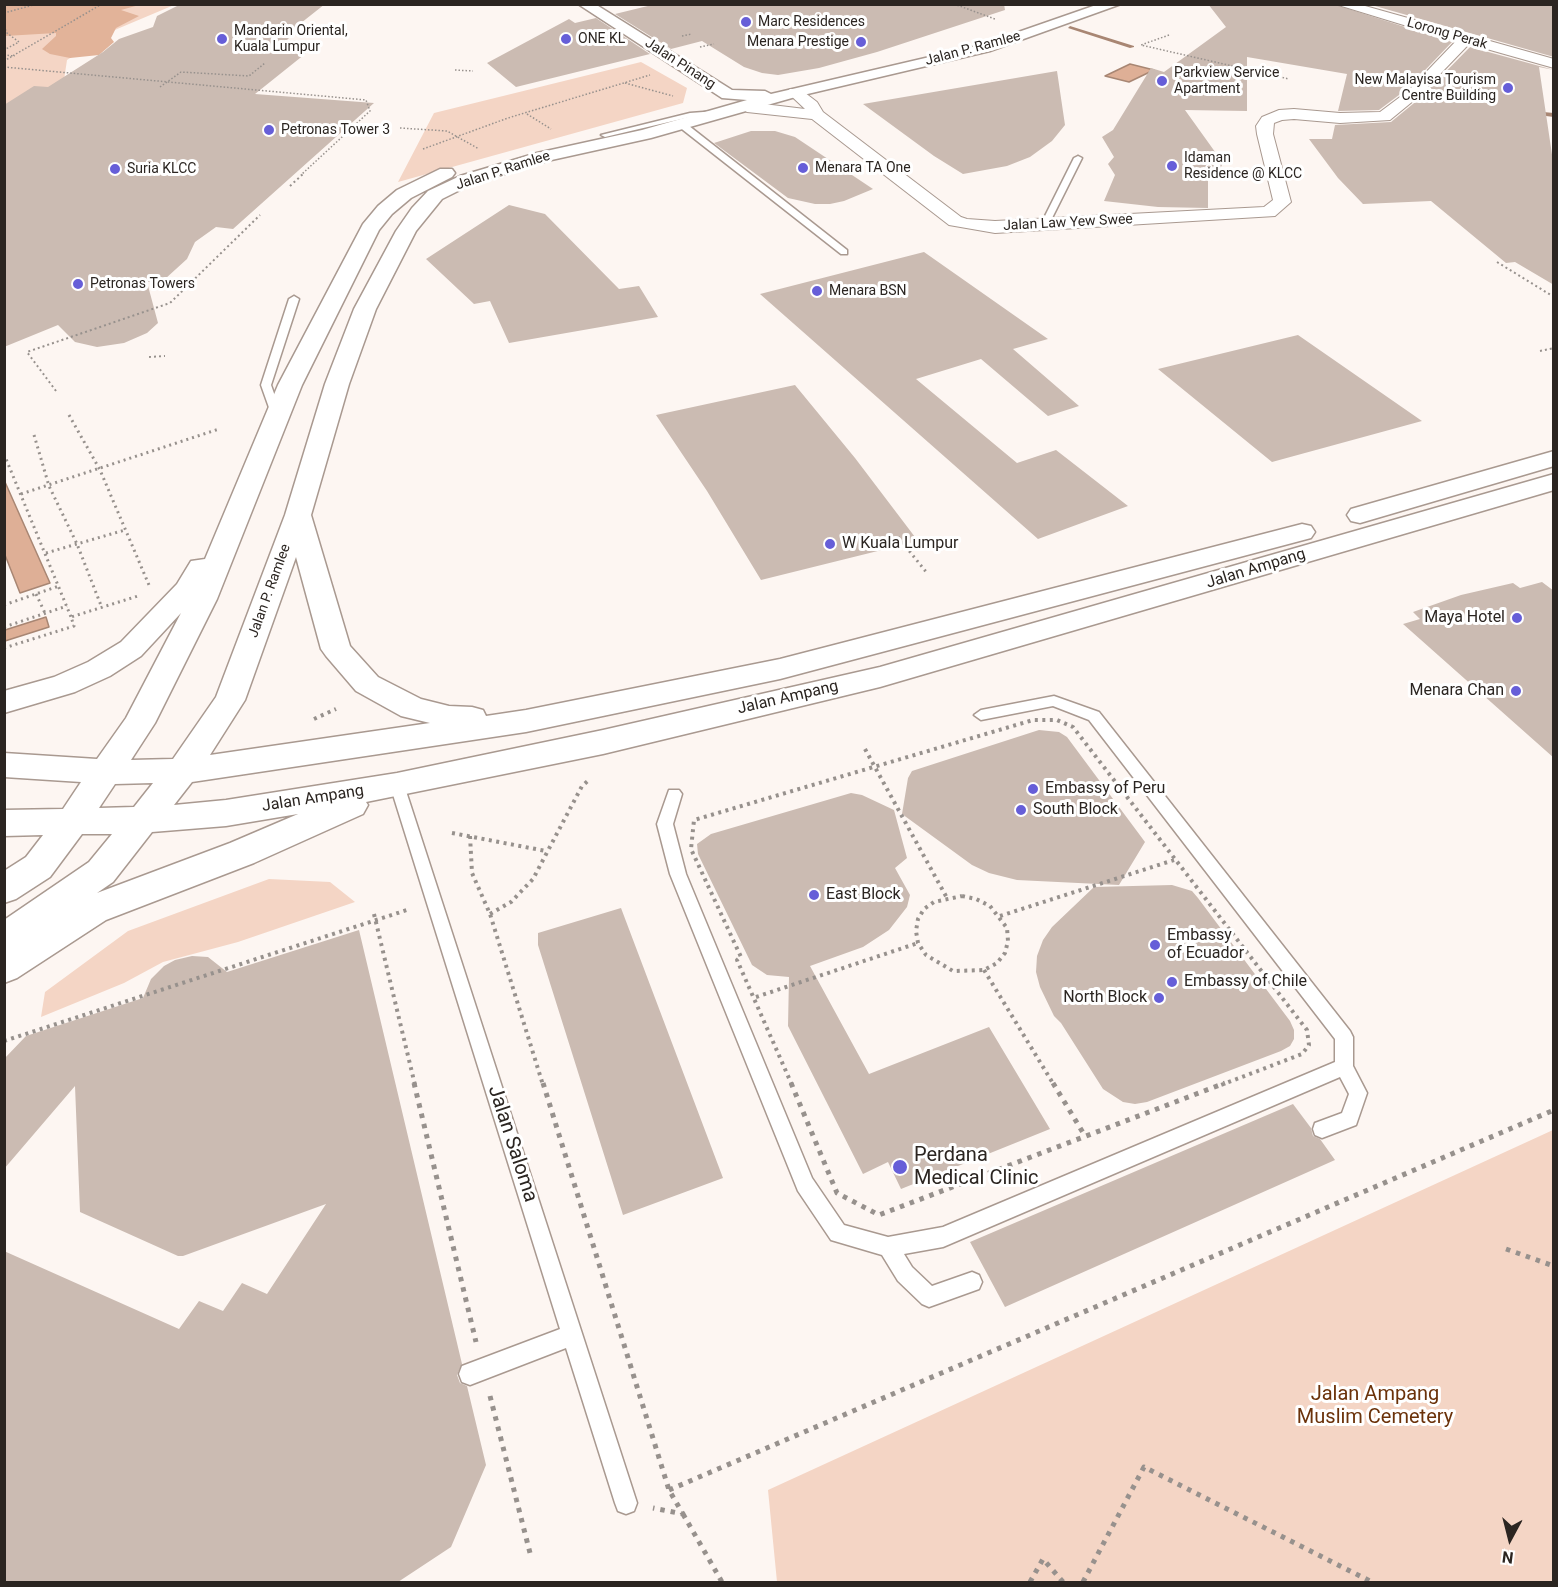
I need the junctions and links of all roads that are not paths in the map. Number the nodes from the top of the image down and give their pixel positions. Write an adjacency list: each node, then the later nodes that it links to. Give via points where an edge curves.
1 (585, 4): 6 (street, Jalan Pinang)
2 (1114, 4): 7 (street, Jalan P. Ramlee, via 985,48)
3 (1341, 4): 4 (street, Lorong Perak)
4 (1466, 39): 5 (street, Lorong Perak); 14 (street, Jalan Law Yew Swee, via 1413,94 1384,117 1294,114 1268,120 1265,134 1282,202 1269,212)
5 (1554, 64)
6 (728, 94): 7 (street, Jalan Pinang); 17 (street, Jalan P. Ramlee, via 448,172 404,194 370,228)
7 (789, 94): 8 (street, Jalan P. Ramlee); 10 (street, Jalan Law Yew Swee, via 811,105)
8 (747, 107): 9 (street, Jalan P. Ramlee); 10 (street)
9 (723, 113): 11 (street, Jalan P. Ramlee); 12 (lane, via 690,115)
10 (816, 115): 14 (street, Jalan Law Yew Swee, via 955,221 995,227)
11 (681, 124): 15 (lane); 21 (street, Jalan P. Ramlee, via 543,157 466,180 435,195 406,231 365,309)
12 (605, 135)
13 (1078, 158): 14 (lane)
14 (1045, 224)
15 (844, 252)
16 (294, 299): 17 (lane, via 266,385)
17 (277, 416): 20 (street, Jalan P. Ramlee)
18 (1554, 458): 24 (street, Jalan Ampang, via 1332,524 780,669)
19 (1554, 482): 28 (street, Jalan Ampang, via 880,677)
20 (245, 497): 22 (street, via 187,591 131,649 64,685); 27 (street, Jalan P. Ramlee, via 203,599 139,723)
21 (298, 515): 24 (street, via 336,649 367,684 430,713); 26 (street, Jalan P. Ramlee, via 230,700)
22 (4, 702)
23 (981, 715): 36 (lane, via 1054,700 1094,716 1344,1037)
24 (526, 721): 26 (street, Jalan Ampang)
25 (4, 765): 27 (street, Jalan Ampang)
26 (182, 771): 27 (street, Jalan Ampang); 30 (street, Jalan P. Ramlee)
27 (104, 772): 31 (street, Jalan P. Ramlee)
28 (397, 785): 30 (street, Jalan Ampang, via 226,813); 35 (street, via 242,853 93,910); 40 (lane, Jalan Saloma)
29 (674, 794): 38 (lane, via 665,824 678,874 805,1184 838,1233)
30 (145, 820): 31 (street, Jalan Ampang); 34 (street, Jalan P. Ramlee, via 102,872)
31 (73, 821): 32 (street, Jalan Ampang); 33 (street, Jalan P. Ramlee, via 38,867)
32 (4, 823)
33 (4, 889)
34 (4, 940)
35 (4, 967)
36 (1344, 1067): 37 (lane, via 1358,1093 1349,1119); 38 (lane, via 943,1237)
37 (1322, 1129)
38 (888, 1247): 39 (lane, via 906,1274 929,1297)
39 (972, 1282)
40 (573, 1335): 41 (lane); 42 (lane, Jalan Saloma)
41 (476, 1372)
42 (626, 1503)

